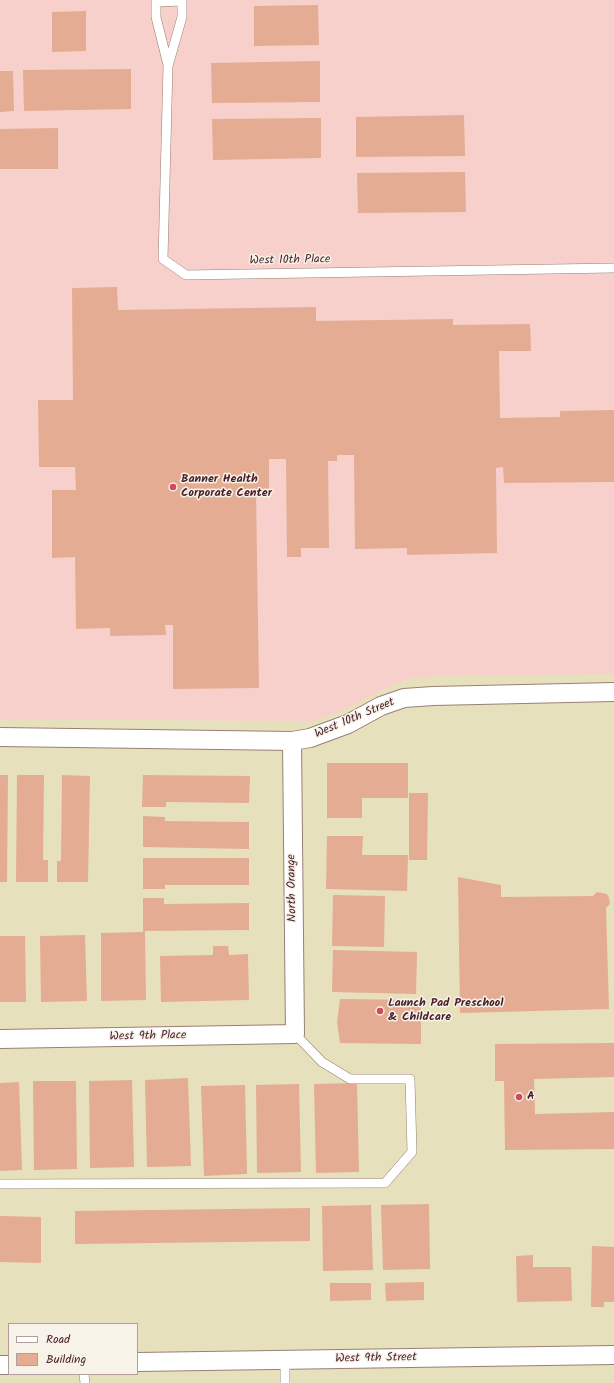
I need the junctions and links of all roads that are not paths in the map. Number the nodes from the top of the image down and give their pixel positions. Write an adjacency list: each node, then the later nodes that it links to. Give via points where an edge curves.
1 (156, 1): 2 (lane); 3 (lane, West 10th Place, via 156,17)
2 (182, 1): 3 (lane, West 10th Place, via 182,17)
3 (168, 66): 4 (lane, West 10th Place, via 163,259 186,275)
4 (614, 268)
5 (614, 692): 7 (street, West 10th Street, via 404,698 382,706 348,724 310,738)
6 (0, 737): 7 (street, West 10th Street)
7 (292, 741): 8 (street, North Orange)
8 (295, 1034): 9 (street, West 9th Place); 10 (lane, via 322,1062 350,1079 410,1079 412,1152 386,1183)
9 (0, 1039)
10 (0, 1184)
11 (614, 1355): 12 (street, West 9th Street)
12 (285, 1360): 13 (street, West 9th Street); 14 (lane)
13 (138, 1362)
14 (285, 1383)

